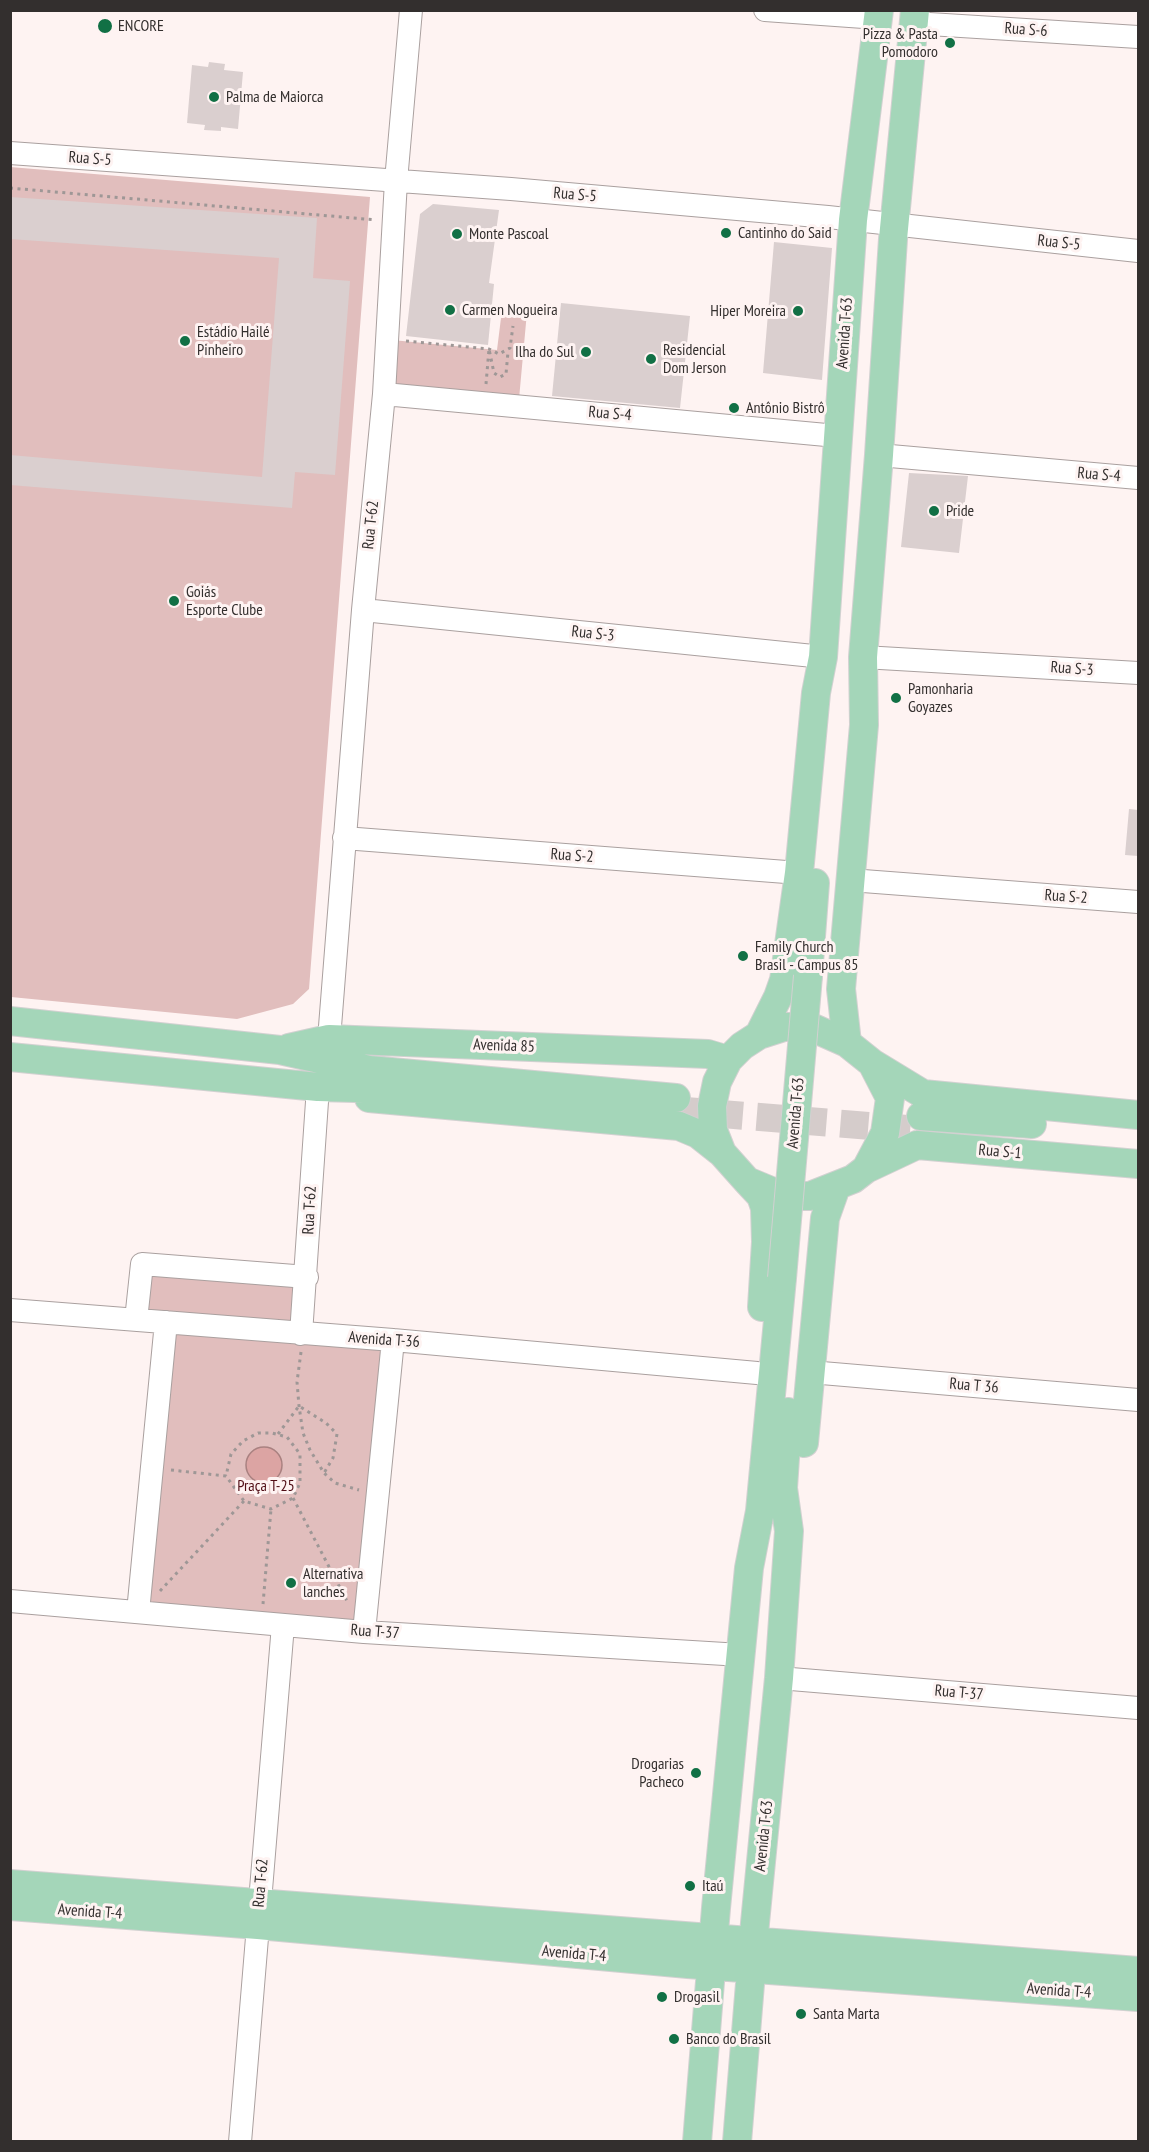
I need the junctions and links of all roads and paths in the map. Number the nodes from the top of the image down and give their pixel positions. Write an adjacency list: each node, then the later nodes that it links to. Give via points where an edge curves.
1 (411, 10): 7 (street, Rua T-62)
2 (765, 10): 3 (street)
3 (878, 14): 9 (main road, Avenida T-63)
4 (914, 17): 5 (street, Rua S-6); 11 (main road, Avenida T-63)
5 (1138, 38)
6 (10, 153): 7 (street, Rua S-5)
7 (396, 181): 9 (street, Rua S-5); 17 (street, Rua T-62)
8 (10, 188): 10 (path)
9 (853, 220): 11 (street, Rua S-5); 19 (main road, Avenida T-63)
10 (382, 221)
11 (894, 226): 12 (street, Rua S-5); 20 (main road, Avenida T-63)
12 (1138, 251)
13 (513, 326): 16 (path)
14 (396, 340): 15 (path)
15 (489, 349): 16 (path, via 499,354); 16 (path, via 494,373 500,377 506,374); 18 (path)
16 (508, 350)
17 (384, 394): 18 (street, Rua S-4); 22 (street, Rua T-62)
18 (485, 402): 19 (street, Rua S-4)
19 (837, 436): 23 (main road, Avenida T-63)
20 (879, 455): 21 (street, Rua S-4); 24 (main road, Avenida T-63)
21 (1138, 478)
22 (363, 610): 23 (street, Rua S-3); 26 (street, Rua T-62)
23 (823, 657): 27 (main road, Avenida T-63); 30 (main road, Avenida T-63, via 829,706)
24 (863, 657): 25 (street, Rua S-3); 28 (main road, Avenida T-63, via 864,725); 30 (main road, Avenida T-63, via 847,723)
25 (1138, 674)
26 (344, 838): 27 (street, Rua S-2); 33 (street, Rua T-62)
27 (799, 873): 32 (main road, Avenida T-63, via 784,980)
28 (850, 880): 29 (street, Rua S-2); 34 (main road, Avenida T-63, via 841,989)
29 (1138, 902)
30 (816, 978): 49 (main road, Avenida T-63, bridge)
31 (10, 1022): 35 (main road, Avenida 85)
32 (759, 1035): 34 (main road, via 784,1027 811,1027); 37 (main road)
33 (328, 1039): 35 (main road, Avenida 85); 37 (main road, Avenida 85, via 708,1054)
34 (847, 1043): 38 (main road)
35 (280, 1050): 39 (main road, Avenida 85, via 369,1070 675,1104)
36 (10, 1057): 39 (main road, Avenida 85)
37 (728, 1060): 43 (main road, via 717,1082 712,1106 713,1130)
38 (872, 1063): 40 (main road, via 923,1094); 45 (main road, via 890,1098 885,1133)
39 (318, 1087): 43 (main road, Avenida 85, via 365,1098 679,1126 698,1134); 48 (street, Rua T-62)
40 (1138, 1115)
41 (1138, 1133): 42 (main road, Rua S-1, via 920,1123)
42 (1138, 1148)
43 (722, 1153): 46 (main road)
44 (1138, 1164): 45 (main road, Rua S-1, via 917,1145)
45 (866, 1168): 47 (main road)
46 (747, 1181): 47 (main road, via 783,1196 810,1196); 56 (main road, Avenida T-63, via 761,1196 765,1208)
47 (836, 1187): 55 (main road, Avenida T-63, via 825,1218)
48 (306, 1277): 51 (street, via 142,1264); 54 (street, Rua T-62)
49 (790, 1278): 67 (main road, Avenida T-63, via 783,1488); 68 (main road, Avenida T-63)
50 (10, 1310): 51 (street, Avenida T-36)
51 (136, 1320): 52 (street, Avenida T-36)
52 (166, 1322): 54 (street, Avenida T-36); 73 (street)
53 (393, 1340): 54 (street, Avenida T-36); 56 (street, Avenida T-36); 75 (street)
54 (301, 1342): 58 (path)
55 (810, 1372): 57 (street, Rua T 36); 67 (main road, Avenida T-63, via 798,1499)
56 (758, 1373): 68 (main road, Avenida T-63, via 747,1510)
57 (1138, 1401)
58 (299, 1406): 59 (path); 61 (path, via 303,1433); 61 (path, via 337,1434 333,1458)
59 (278, 1434): 62 (path, via 258,1433 243,1441 231,1454); 64 (path, via 287,1437 300,1454 300,1484)
60 (169, 1470): 62 (path)
61 (324, 1473): 63 (path, via 335,1483)
62 (226, 1476): 65 (path)
63 (363, 1491)
64 (293, 1498): 66 (path); 72 (path)
65 (244, 1501): 66 (path); 69 (path)
66 (271, 1509): 71 (path)
67 (789, 1531): 77 (main road, Avenida T-63)
68 (749, 1568): 76 (main road, Avenida T-63)
69 (160, 1591)
70 (10, 1601): 73 (street, Rua T-37)
71 (263, 1607)
72 (350, 1607)
73 (138, 1612): 74 (street, Rua T-37)
74 (283, 1625): 75 (street, Rua T-37); 81 (street, Rua T-62)
75 (364, 1632): 76 (street, Rua T-37)
76 (741, 1655): 82 (main road, Avenida T-63)
77 (779, 1678): 78 (street, Rua T-37); 83 (main road, Avenida T-63)
78 (1138, 1708)
79 (10, 1884): 81 (main road, Avenida T-4)
80 (10, 1906): 81 (main road, Avenida T-4)
81 (259, 1914): 82 (main road, Avenida T-4); 84 (main road, Avenida T-4); 87 (street, Rua T-62)
82 (713, 1937): 83 (main road, Avenida T-4); 84 (main road, Avenida T-63)
83 (752, 1954): 84 (main road, Avenida T-4); 85 (main road, Avenida T-4); 86 (main road, Avenida T-4); 89 (main road, Avenida T-63)
84 (711, 1965): 88 (main road, Avenida T-63)
85 (1138, 1971)
86 (1138, 1997)
87 (240, 2142)
88 (697, 2142)
89 (737, 2142)

